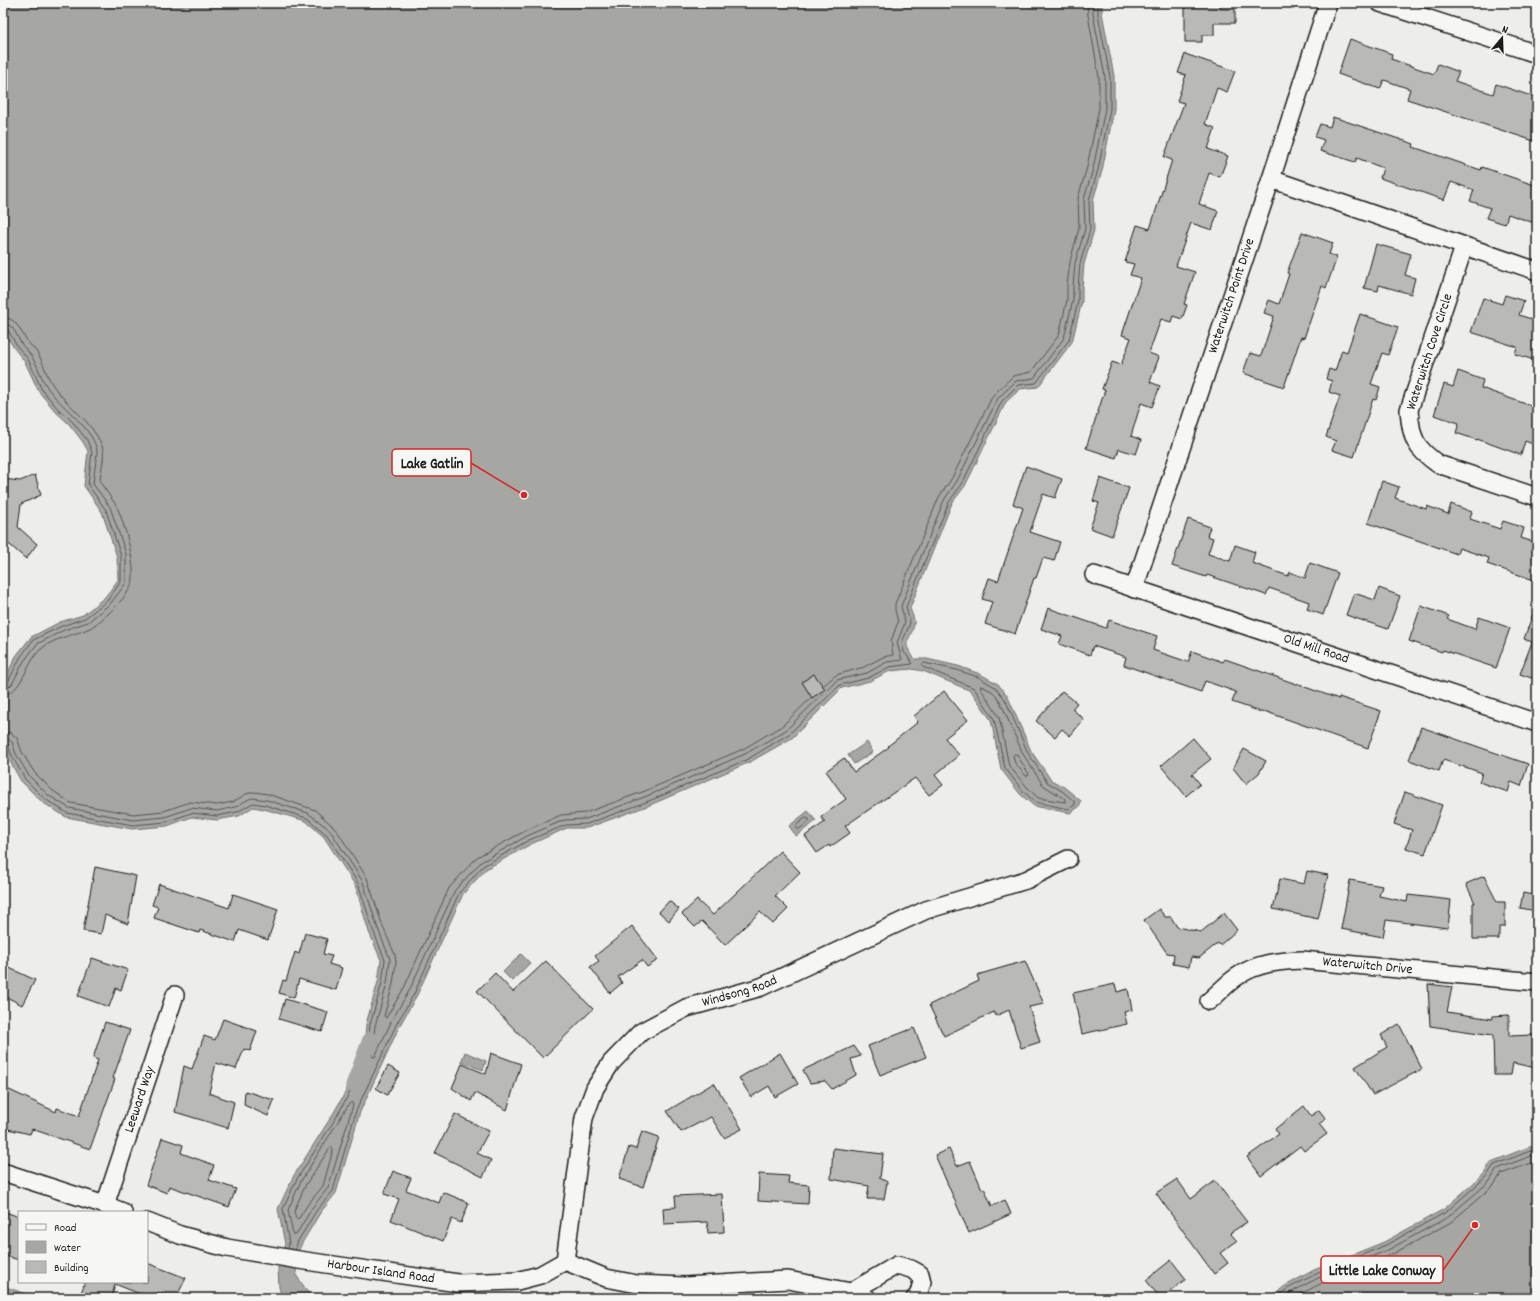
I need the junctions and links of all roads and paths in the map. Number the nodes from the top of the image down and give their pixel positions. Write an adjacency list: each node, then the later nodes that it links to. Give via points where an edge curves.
1 (1328, 3): 4 (street, Waterwitch Point Drive)
2 (1380, 3): 3 (street)
3 (1535, 51)
4 (1271, 179): 5 (street); 9 (street, Waterwitch Point Drive)
5 (1464, 247): 6 (street); 7 (street, Waterwitch Cove Circle, via 1410,410 1410,426 1415,443 1425,455 1438,464)
6 (1537, 271)
7 (1537, 497)
8 (1094, 575): 9 (street, Old Mill Road)
9 (1134, 589): 10 (street, Old Mill Road)
10 (1537, 723)
11 (1068, 858): 19 (street, Windsong Road, via 1026,880 926,910 761,987 686,1008 641,1032 611,1063 595,1088 584,1118)
12 (1537, 982): 14 (street, Waterwitch Drive, via 1302,960 1274,962 1251,968 1237,976)
13 (175, 995): 16 (street, Leeward Way)
14 (1210, 1001)
15 (3, 1172): 16 (street)
16 (105, 1205): 17 (street)
17 (120, 1211)
18 (148, 1222): 19 (street, Harbour Island Road, via 180,1235 227,1248 458,1283 517,1281 540,1275)
19 (565, 1261): 20 (street, via 606,1278 637,1284 684,1286 788,1280)
20 (851, 1292): 21 (street); 22 (street, via 897,1265 911,1268 920,1274 922,1282)
21 (868, 1298)
22 (915, 1298)

